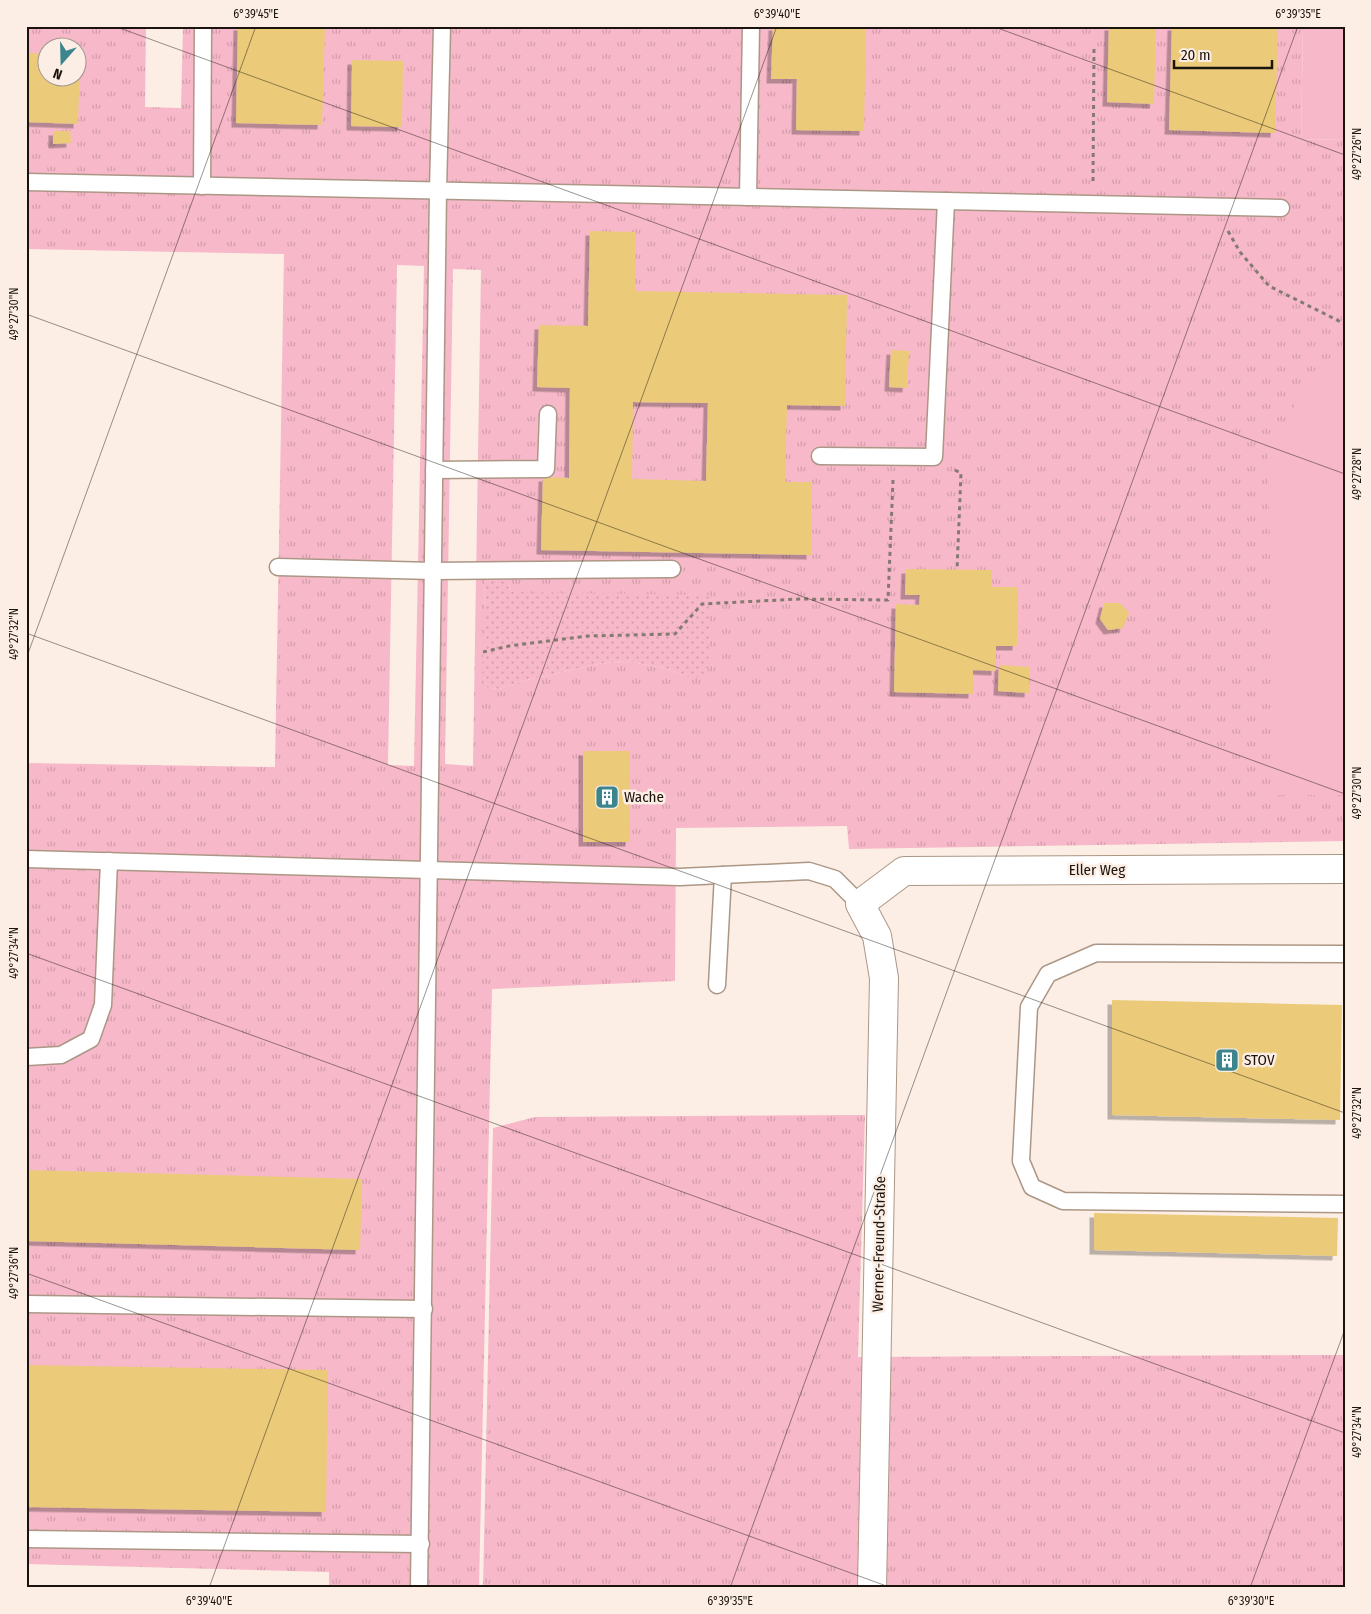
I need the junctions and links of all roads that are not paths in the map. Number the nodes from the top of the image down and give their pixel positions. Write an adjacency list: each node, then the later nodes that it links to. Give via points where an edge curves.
1 (203, 26): 5 (lane)
2 (442, 26): 6 (lane)
3 (751, 26): 7 (lane)
4 (26, 182): 5 (lane)
5 (202, 186): 6 (lane)
6 (438, 191): 7 (lane); 12 (lane)
7 (748, 197): 8 (lane)
8 (946, 201): 9 (lane); 11 (lane, via 934,456)
9 (1281, 208)
10 (548, 414): 12 (lane, via 546,469)
11 (820, 456)
12 (434, 470): 15 (lane)
13 (278, 568): 15 (lane)
14 (672, 569): 15 (lane)
15 (433, 571): 18 (lane)
16 (26, 859): 17 (lane)
17 (109, 861): 18 (lane); 24 (lane, via 103,1006 91,1039 61,1055)
18 (429, 869): 20 (lane); 27 (lane)
19 (1345, 870): 21 (street, Eller Weg, via 904,871)
20 (723, 876): 21 (lane, via 809,871 835,879); 23 (lane)
21 (860, 904): 31 (street, Werner-Freund-Straße, via 878,936 884,978)
22 (1345, 954): 25 (lane, via 1096,953 1048,974 1029,1007 1021,1161 1032,1187 1063,1201)
23 (717, 985)
24 (26, 1057)
25 (1345, 1204)
26 (26, 1304): 27 (lane)
27 (424, 1309): 29 (lane)
28 (26, 1539): 29 (lane)
29 (421, 1544): 30 (lane)
30 (419, 1588)
31 (872, 1588)

